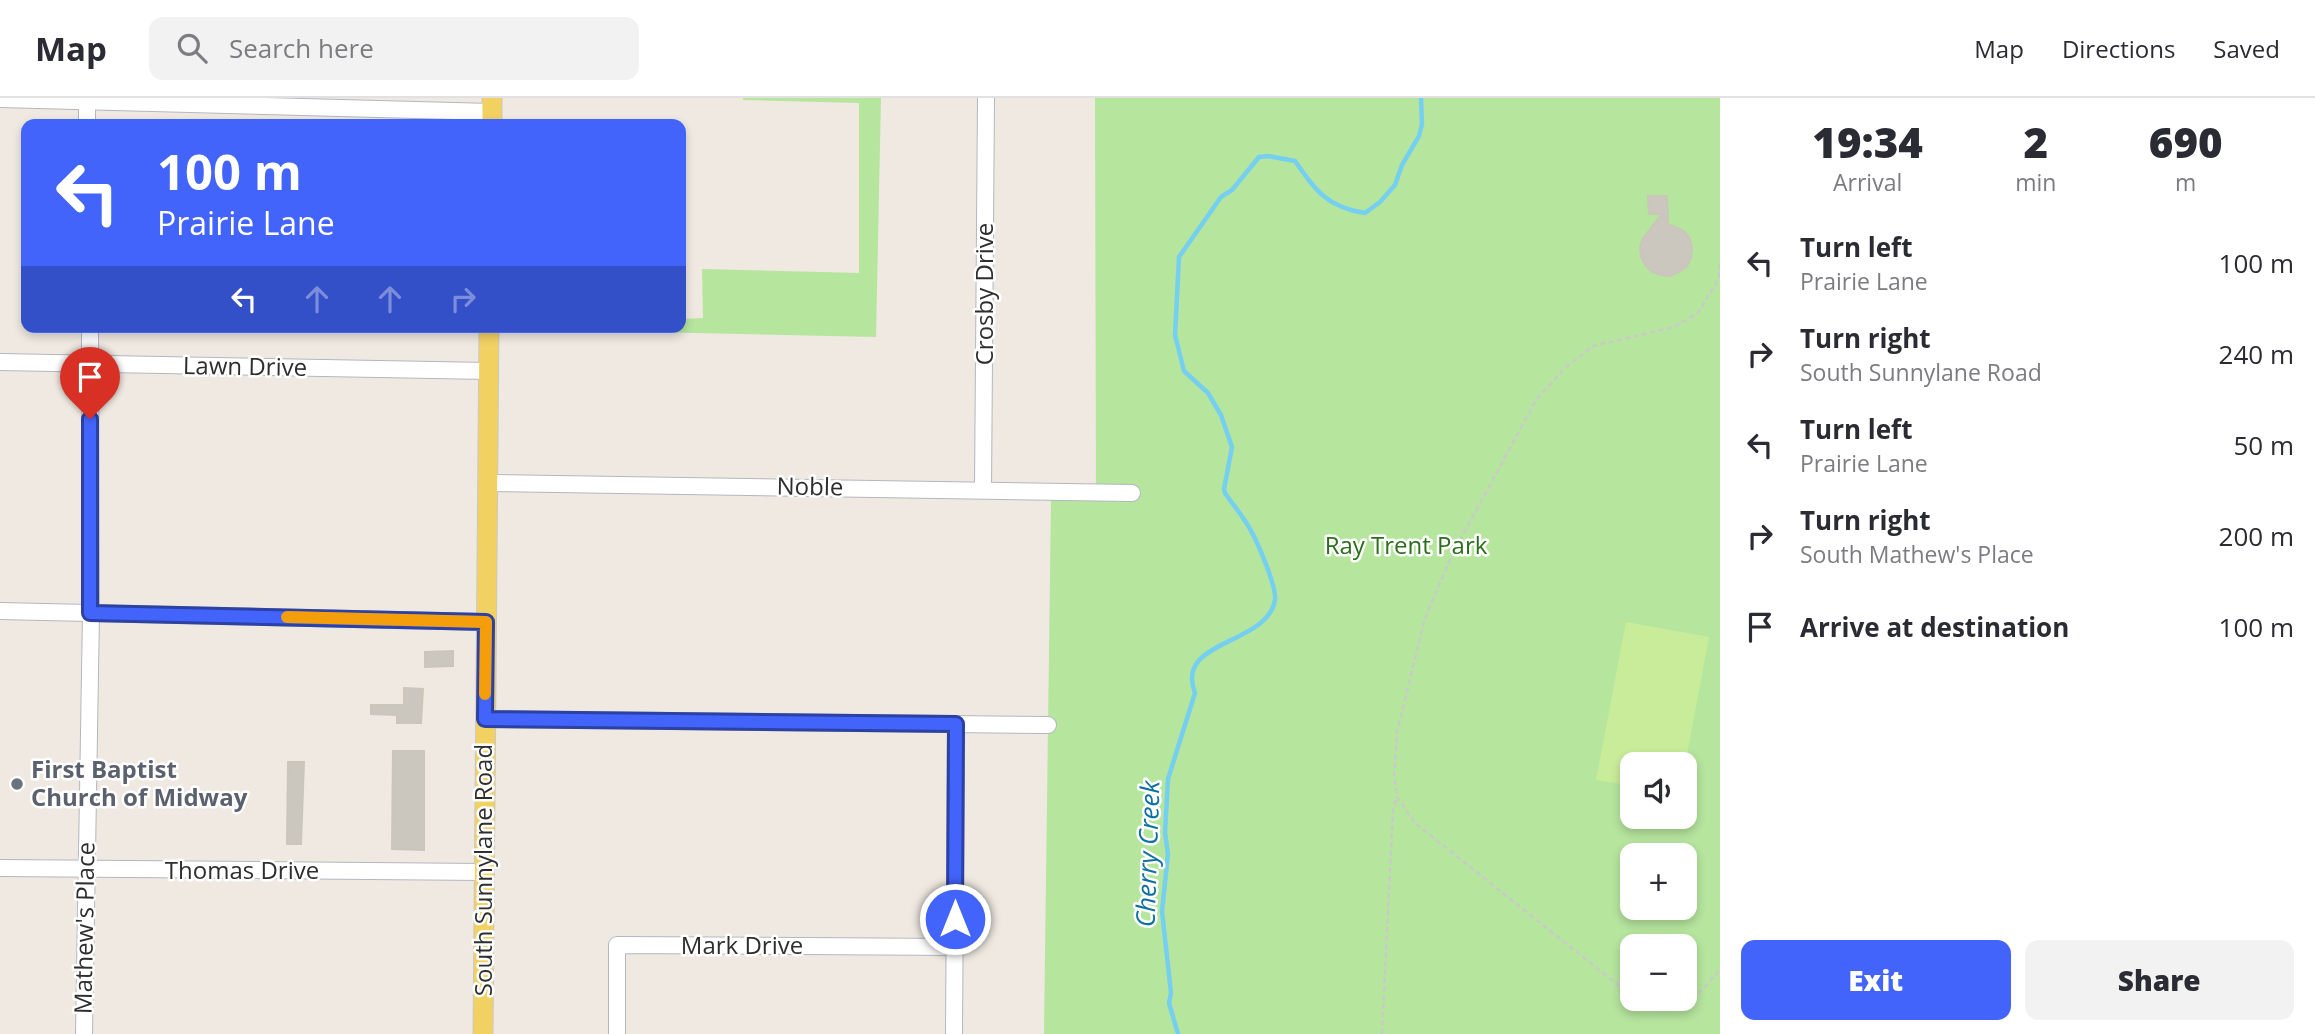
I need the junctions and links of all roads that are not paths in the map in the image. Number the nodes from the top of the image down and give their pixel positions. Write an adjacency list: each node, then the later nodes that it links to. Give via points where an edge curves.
1 (986, 98): 12 (street, Crosby Drive)
2 (0, 99): 3 (street)
3 (87, 99): 4 (street); 5 (street)
4 (492, 111)
5 (87, 119)
6 (90, 333): 9 (street, Mathew's Place)
7 (489, 333): 10 (main road, South Sunnylane Road)
8 (0, 362): 9 (street, Lawn Drive)
9 (90, 364): 10 (street, Lawn Drive); 15 (street, Mathew's Place)
10 (489, 371): 11 (main road, South Sunnylane Road)
11 (488, 483): 12 (street, Noble); 16 (main road, South Sunnylane Road)
12 (983, 489): 13 (street, Noble)
13 (1132, 493)
14 (0, 611): 15 (street)
15 (90, 613): 16 (street); 21 (street, Mathew's Place)
16 (486, 622): 17 (main road, South Sunnylane Road)
17 (485, 719): 18 (street); 22 (main road, South Sunnylane Road)
18 (956, 724): 19 (street); 23 (street)
19 (1048, 725)
20 (0, 868): 21 (street, Thomas Drive)
21 (86, 871): 22 (street, Thomas Drive); 24 (street, Mathew's Place)
22 (484, 872): 25 (main road, South Sunnylane Road)
23 (955, 947): 26 (street, Mark Drive, via 617,945); 27 (street)
24 (84, 1034)
25 (483, 1034)
26 (617, 1034)
27 (954, 1034)

